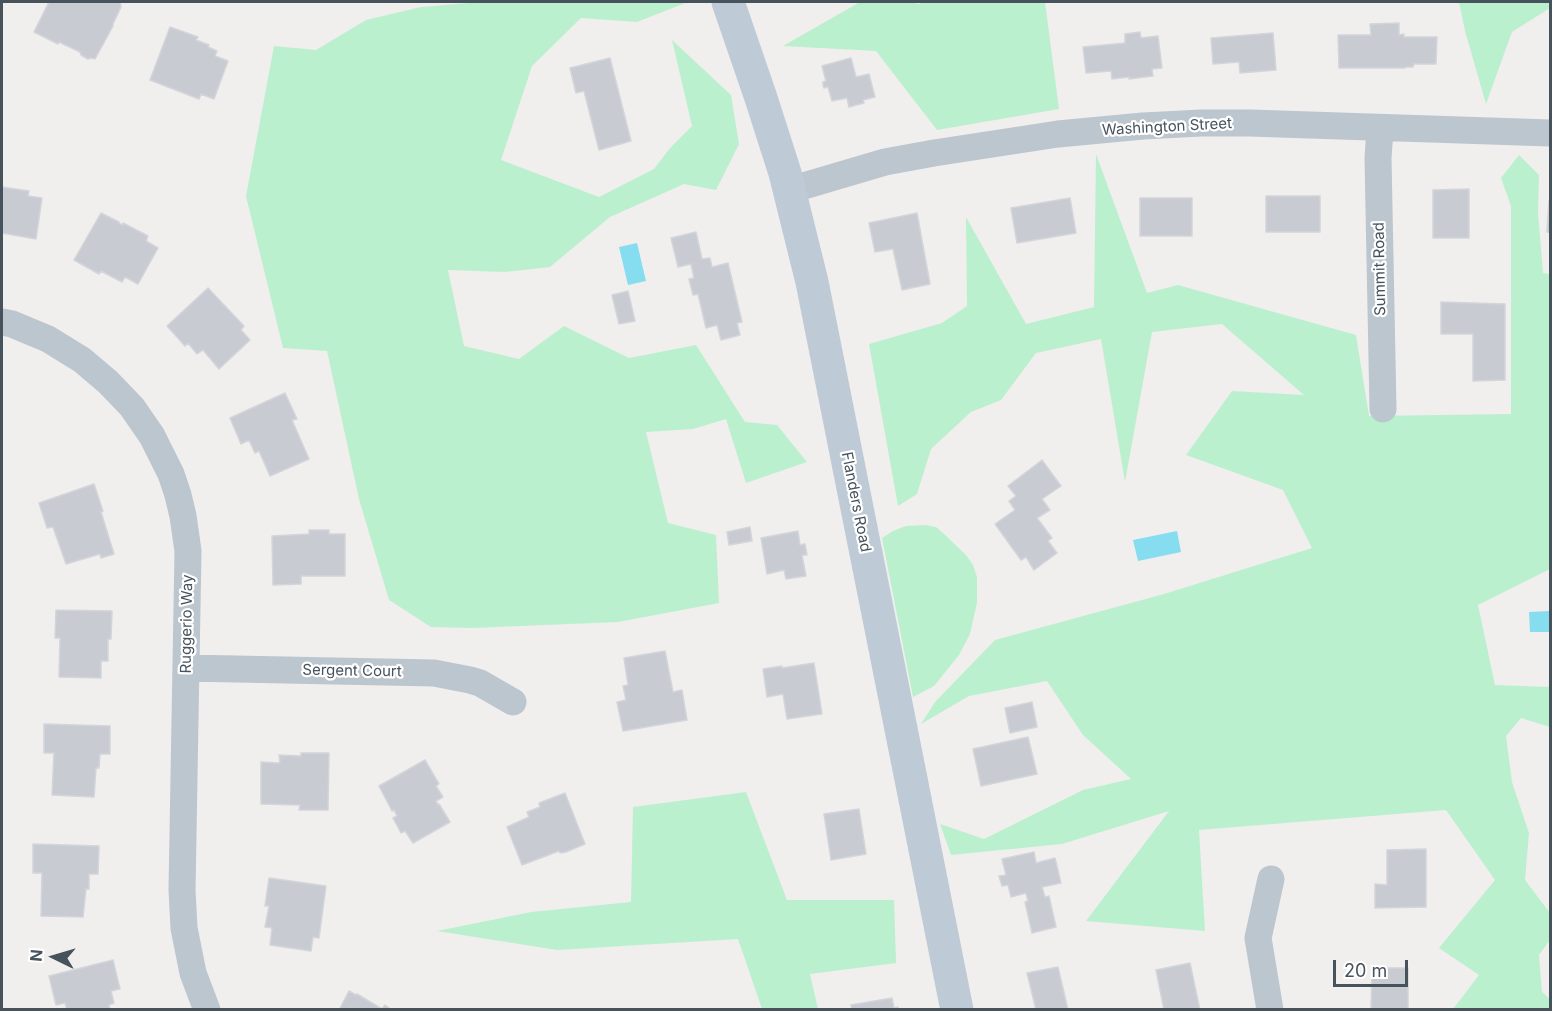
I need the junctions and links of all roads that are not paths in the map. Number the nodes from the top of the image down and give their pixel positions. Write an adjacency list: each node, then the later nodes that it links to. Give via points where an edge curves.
1 (728, 2): 4 (main road, Flanders Road)
2 (1380, 129): 3 (street, Washington Street); 4 (street, Washington Street, via 1210,123 1093,130 895,160); 6 (street, Summit Road)
3 (1551, 133)
4 (790, 190): 11 (main road, Flanders Road, via 823,333)
5 (2, 321): 7 (street, Ruggerio Way, via 48,339 82,360 132,406 152,436 171,474 186,534)
6 (1383, 409)
7 (186, 668): 8 (street, Sergent Court, via 434,673 480,683); 10 (street, Ruggerio Way, via 183,919 193,973)
8 (513, 702)
9 (1271, 879): 12 (street, via 1258,938)
10 (207, 1010)
11 (957, 1010)
12 (1270, 1010)

